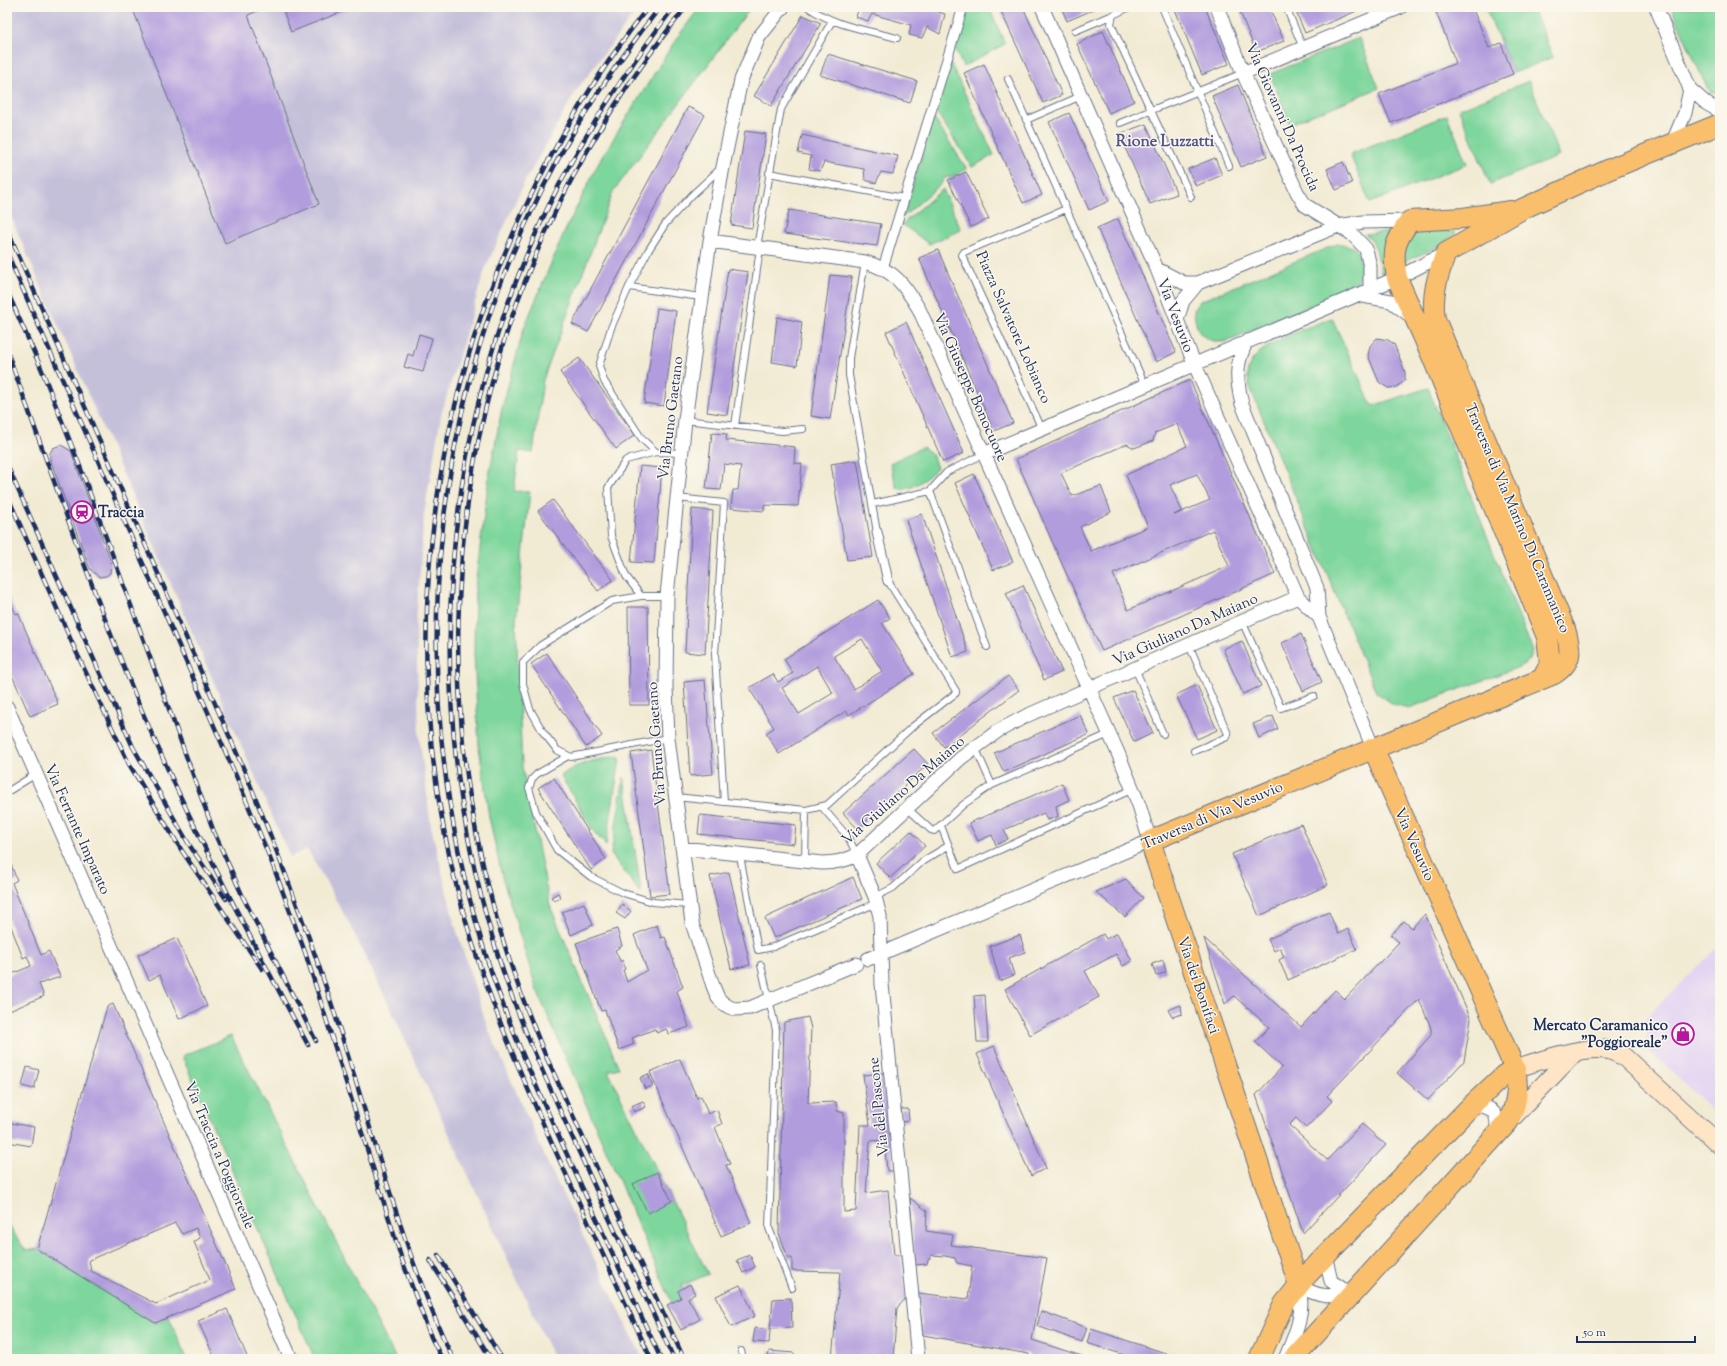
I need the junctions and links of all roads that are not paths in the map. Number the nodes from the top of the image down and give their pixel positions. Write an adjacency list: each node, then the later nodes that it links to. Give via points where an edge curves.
1 (783, 7): 28 (street, Via Bruno Gaetano, via 759,37 741,80)
2 (808, 7): 12 (lane)
3 (963, 7): 31 (street)
4 (1042, 7): 20 (street, Via Vesuvio)
5 (1130, 7): 11 (lane)
6 (1162, 7): 19 (lane)
7 (1217, 7): 16 (street, Via Giovanni Da Procida)
8 (1286, 7): 15 (lane)
9 (1656, 7): 18 (street)
10 (1395, 8): 15 (street)
11 (1113, 15): 13 (lane); 21 (lane, via 1111,24)
12 (832, 21): 14 (lane); 29 (lane, via 784,101 778,118)
13 (1074, 31)
14 (897, 38)
15 (1303, 48): 16 (street)
16 (1243, 73): 19 (lane); 35 (street, Via Giovanni Da Procida, via 1305,205)
17 (1008, 80): 23 (lane)
18 (1690, 89): 22 (street, via 1707,104); 26 (street, via 1685,113)
19 (1198, 91): 21 (lane); 27 (lane)
20 (1081, 96): 23 (lane); 41 (street, Via Vesuvio)
21 (1151, 111): 24 (lane); 30 (lane)
22 (1720, 111)
23 (1026, 120): 32 (lane)
24 (1120, 123)
25 (1720, 124): 26 (main road)
26 (1672, 144): 33 (main road)
27 (1229, 166)
28 (723, 167): 36 (street, Via Bruno Gaetano); 44 (lane, via 666,223)
29 (769, 173): 31 (lane); 37 (lane)
30 (1191, 197)
31 (904, 198): 40 (street)
32 (1066, 209): 52 (lane); 56 (lane, Piazza Salvatore Lobianco, via 962,255)
33 (1522, 209): 34 (main road, via 1463,218); 38 (main road)
34 (1410, 221): 35 (street, via 1363,222); 42 (main road, Traversa di Via Marino Di Caramanico, via 1395,245 1394,265)
35 (1338, 226): 43 (street); 45 (street, Via Giovanni Da Procida, via 1352,234 1366,249 1370,267)
36 (710, 241): 37 (street, Via Giuseppe Bonocuore); 47 (street, Via Bruno Gaetano)
37 (759, 248): 39 (street, Via Giuseppe Bonocuore); 54 (lane)
38 (1446, 253): 42 (street); 73 (main road, Traversa di Via Marino Di Caramanico, via 1434,285 1435,319 1569,642 1569,656 1564,668)
39 (865, 262): 40 (street, Via Giuseppe Bonocuore); 62 (lane, via 849,358 849,375)
40 (883, 268): 59 (street, Via Giuseppe Bonocuore, via 904,285 919,309)
41 (1157, 269): 43 (street, via 1184,283); 48 (street, Via Vesuvio)
42 (1397, 278): 45 (street); 49 (main road, Traversa di Via Marino Di Caramanico)
43 (1198, 283): 48 (street, via 1183,301)
44 (629, 286): 47 (lane); 57 (lane, via 611,328 600,366 604,380 642,439)
45 (1370, 289): 46 (street)
46 (1356, 295): 49 (street, Traversa di Via Marino Di Caramanico, via 1392,301); 50 (street)
47 (701, 297): 53 (street, Via Bruno Gaetano)
48 (1177, 320): 51 (street, Via Vesuvio)
49 (1415, 320): 73 (main road, Traversa di Via Marino Di Caramanico, via 1547,637 1550,663)
50 (1247, 341): 51 (street); 68 (street, Via Vesuvio, via 1240,355 1238,372 1242,404 1317,588)
51 (1194, 363): 52 (street); 67 (street, Via Vesuvio)
52 (1145, 385): 56 (street)
53 (685, 420): 54 (lane); 58 (street, Via Bruno Gaetano)
54 (735, 426): 55 (lane, via 782,431)
55 (803, 429)
56 (1042, 430): 59 (street)
57 (656, 452): 58 (lane); 65 (lane, via 626,460 608,488 611,536 626,576)
58 (681, 453): 61 (street, Via Bruno Gaetano)
59 (984, 454): 60 (lane, via 947,472); 74 (street, Via Giuseppe Bonocuore)
60 (930, 490): 62 (lane); 71 (lane)
61 (677, 498): 66 (street, Via Bruno Gaetano); 89 (lane, via 724,503 715,670)
62 (873, 504): 63 (lane)
63 (877, 532): 64 (street)
64 (888, 581): 90 (lane, via 956,693 912,727 832,803)
65 (641, 596): 66 (lane); 83 (lane, via 612,601 541,645 523,662 523,684 530,709 557,750)
66 (667, 596): 79 (street, Via Bruno Gaetano)
67 (1298, 597): 68 (street, Via Vesuvio); 69 (street, Via Giuliano Da Maiano)
68 (1319, 618): 81 (street, Via Vesuvio)
69 (1242, 621): 70 (street, Via Giuliano Da Maiano); 75 (lane, via 1281,708)
70 (1188, 645): 72 (street, Via Giuliano Da Maiano); 82 (lane, via 1228,734)
71 (987, 647)
72 (1135, 668): 74 (street, Via Giuliano Da Maiano); 78 (lane)
73 (1543, 678): 81 (main road, Traversa di Via Vesuvio)
74 (1089, 688): 77 (street, Via dei Bonifaci); 80 (street, Via Giuliano Da Maiano, via 1026,716)
75 (1314, 696)
76 (7, 707): 84 (street, Via Ferrante Imparato)
77 (1109, 734): 85 (lane); 86 (street, Via dei Bonifaci)
78 (1163, 734)
79 (668, 738): 83 (lane); 88 (street, Via Bruno Gaetano)
80 (975, 747): 85 (lane); 91 (street, Via Giuliano Da Maiano)
81 (1373, 748): 94 (main road, Traversa di Via Vesuvio); 109 (main road, Via Vesuvio)
82 (1194, 751)
83 (568, 756): 101 (lane, via 538,774 532,779 529,788 536,812 557,850 591,877 623,893 653,902)
84 (36, 774): 87 (lane); 105 (street, Via Ferrante Imparato)
85 (992, 785): 93 (lane, via 964,804)
86 (1133, 789): 94 (street, Via dei Bonifaci); 95 (lane, via 958,869)
87 (7, 792)
88 (675, 797): 89 (lane); 96 (street, Via Bruno Gaetano)
89 (724, 802): 92 (lane)
90 (822, 807): 92 (lane); 97 (lane, via 848,837)
91 (907, 808): 93 (lane, via 931,830 934,831); 97 (street, Via Giuliano Da Maiano)
92 (806, 810): 99 (lane)
93 (941, 826): 95 (lane)
94 (1150, 841): 102 (street, Traversa di Via Vesuvio); 115 (main road, Via dei Bonifaci)
95 (948, 846): 100 (lane, via 923,861)
96 (682, 848): 98 (street, Via Giuliano Da Maiano); 101 (street)
97 (856, 855): 99 (street, Via Giuliano Da Maiano, via 833,863); 100 (street, Via del Pascone)
98 (740, 856): 99 (street, Via Giuliano Da Maiano); 100 (lane, via 758,950 773,947)
99 (805, 862)
100 (876, 900): 102 (street, Via del Pascone, via 880,916)
101 (689, 905): 107 (street, via 698,945 715,992 723,1003 741,1009)
102 (881, 954): 103 (street); 121 (street, Via del Pascone, via 882,992)
103 (868, 959)
104 (856, 964): 107 (street)
105 (119, 965): 119 (street, Via Traccia a Poggioreale)
106 (761, 965): 107 (lane)
107 (768, 1002): 116 (lane, via 776,1030 769,1228)
108 (1575, 1052): 109 (main road); 111 (main road); 113 (main road, via 1609,1050 1622,1056)
109 (1515, 1069): 110 (main road, via 1504,1075); 111 (main road, Via Vesuvio, via 1518,1094)
110 (1471, 1106): 112 (street, via 1481,1105 1494,1112 1497,1120); 114 (main road)
111 (1508, 1122): 112 (main road, Via Vesuvio)
112 (1494, 1138): 117 (main road, Via Vesuvio)
113 (1720, 1145)
114 (1330, 1251): 115 (main road); 117 (street, via 1327,1264 1331,1281 1344,1290)
115 (1299, 1285): 117 (street, via 1310,1293 1324,1296); 122 (main road, via 1284,1304); 123 (street, via 1302,1307 1300,1318)
116 (792, 1288)
117 (1355, 1290): 124 (main road, Via Vesuvio)
118 (741, 1351): 120 (lane)
119 (291, 1359)
120 (743, 1359)
121 (918, 1359)
122 (1259, 1359)
123 (1285, 1359)
124 (1293, 1359)

